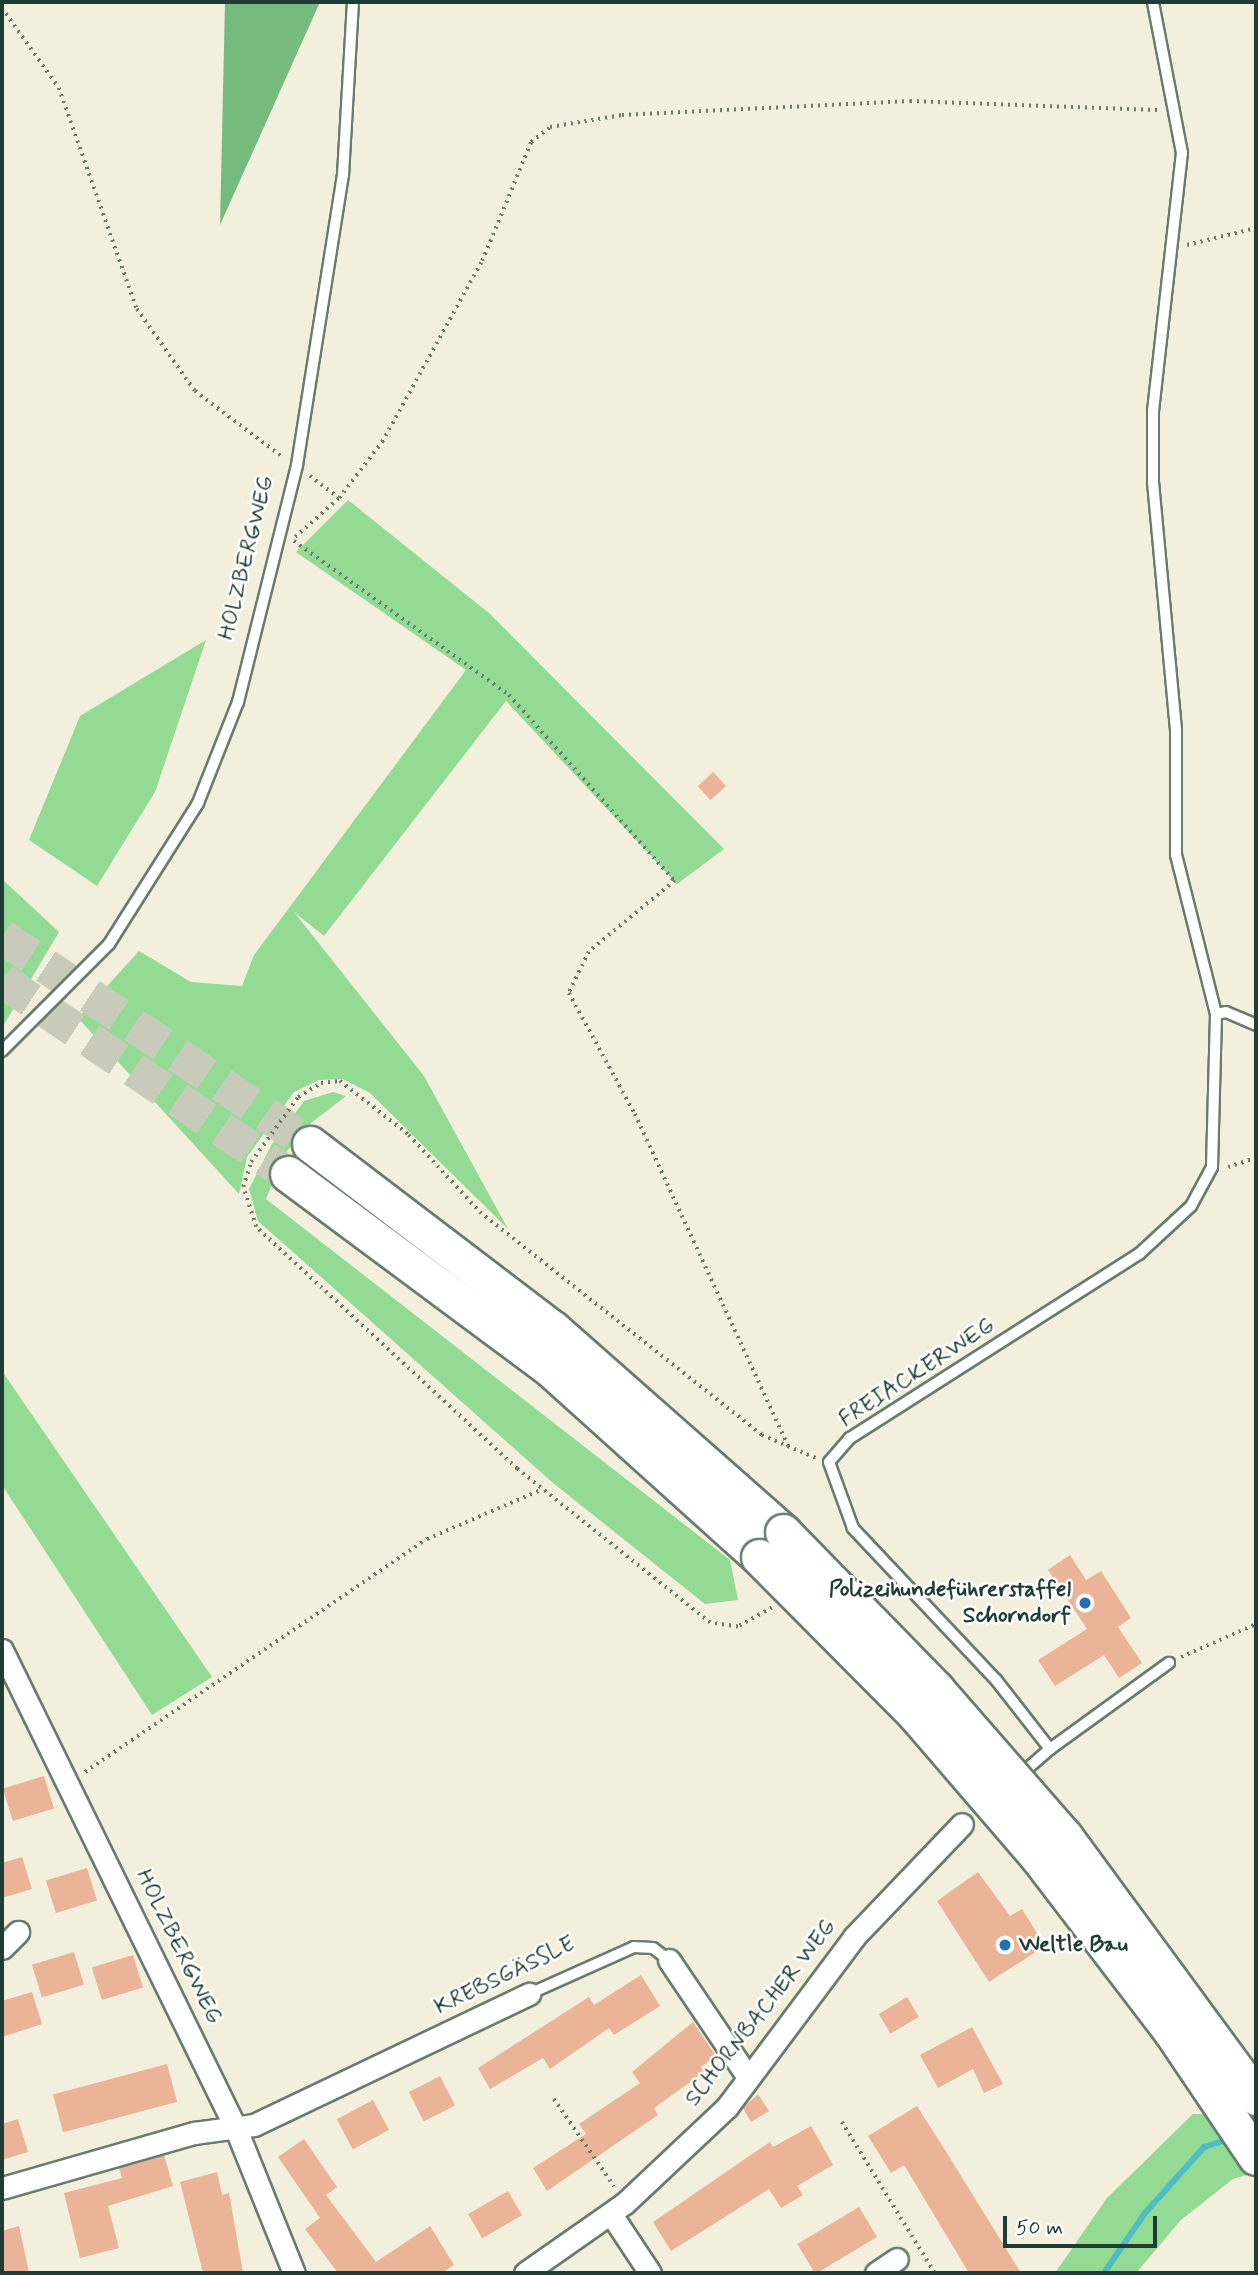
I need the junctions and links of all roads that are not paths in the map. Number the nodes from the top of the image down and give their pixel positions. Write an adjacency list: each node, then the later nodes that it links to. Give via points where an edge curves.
1 (354, 2): 5 (lane, HOLZBERGWEG, via 343,175 297,465 279,554 238,702 198,803 109,944)
2 (1153, 2): 3 (lane, FREIACKERWEG, via 1182,153 1175,248 1153,411 1153,482 1176,730 1176,855)
3 (1216, 1014): 4 (lane, via 1226,1012); 10 (lane, FREIACKERWEG, via 1212,1167 1191,1206 1139,1254 850,1438 829,1462 853,1528 996,1680)
4 (1256, 1025)
5 (2, 1051)
6 (310, 1144): 17 (highway, bridge, via 553,1329 783,1532 936,1689 1065,1837)
7 (288, 1174): 19 (highway, bridge, via 547,1366 759,1557 915,1714 1038,1857 1171,2031)
8 (2, 1650): 18 (street, HOLZBERGWEG)
9 (1169, 1663): 10 (lane)
10 (1050, 1749): 11 (lane)
11 (971, 1816): 16 (street, SCHORNBACHER WEG, via 854,1937)
12 (18, 1931): 13 (street)
13 (2, 1948)
14 (669, 1960): 15 (lane, KREBSGÄSSLE, via 653,1948 634,1947); 16 (street, KREBSGÄSSLE)
15 (529, 1994): 18 (street, KREBSGÄSSLE)
16 (748, 2077): 21 (street, SCHORNBACHER WEG, via 727,2107)
17 (1256, 2097)
18 (236, 2129): 20 (street, KREBSGÄSSLE, via 194,2133); 23 (street, HOLZBERGWEG)
19 (1256, 2157)
20 (2, 2188)
21 (618, 2208): 24 (street, SCHORNBACHER WEG); 25 (street)
22 (897, 2259): 26 (street)
23 (294, 2273)
24 (525, 2273)
25 (650, 2273)
26 (876, 2273)

